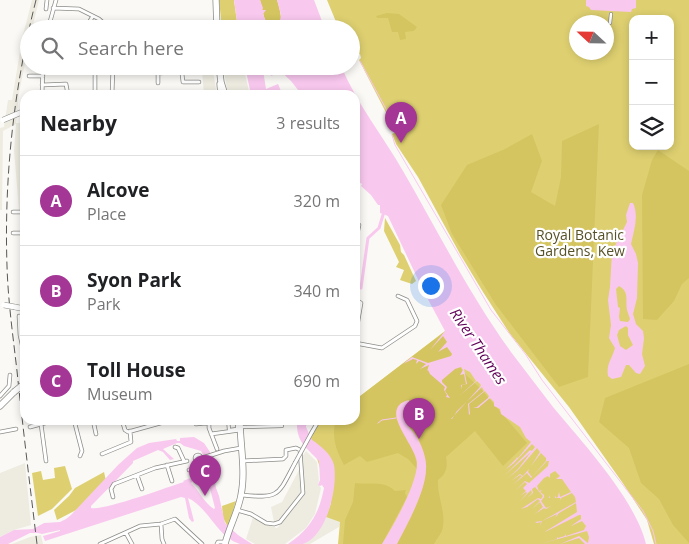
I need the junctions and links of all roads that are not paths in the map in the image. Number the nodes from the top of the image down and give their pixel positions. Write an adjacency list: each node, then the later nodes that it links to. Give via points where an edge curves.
1 (47, 0): 5 (street)
2 (55, 0): 4 (street)
3 (216, 0): 10 (main road)
4 (53, 8): 6 (street, via 79,9); 7 (street)
5 (46, 9)
6 (93, 16): 8 (street); 9 (street)
7 (50, 20)
8 (90, 20)
9 (100, 20)
10 (217, 20)
11 (95, 75): 24 (street)
12 (113, 75): 25 (street)
13 (158, 75): 20 (street)
14 (182, 75): 18 (street, via 183,82)
15 (220, 75): 19 (main road)
16 (29, 76): 17 (street)
17 (43, 76): 21 (street)
18 (199, 82)
19 (221, 82): 26 (main road); 27 (main road)
20 (158, 83)
21 (42, 85): 22 (street); 23 (street, via 66,84)
22 (42, 90)
23 (67, 90)
24 (95, 90)
25 (112, 90)
26 (221, 90)
27 (223, 90)
28 (20, 113): 29 (main road, bridge)
29 (2, 120)
30 (13, 212): 31 (street)
31 (20, 212)
32 (13, 233): 33 (street)
33 (20, 233)
34 (398, 296): 41 (street, via 408,300 417,321 415,326 382,348)
35 (360, 302): 38 (street)
36 (2, 304): 37 (main road, bridge)
37 (20, 308)
38 (360, 313)
39 (19, 316): 40 (street)
40 (20, 335)
41 (360, 344)
42 (10, 375): 44 (street, via 9,386)
43 (20, 387): 45 (main road, bridge)
44 (0, 396)
45 (0, 406)
46 (37, 425): 60 (street)
47 (41, 425): 73 (street)
48 (75, 425): 70 (street, via 82,451)
49 (94, 425): 64 (street)
50 (124, 425): 62 (street, via 125,430)
51 (151, 425): 62 (street)
52 (210, 425): 65 (street)
53 (228, 425): 55 (street, via 229,430 237,429)
54 (236, 425): 65 (street)
55 (239, 425)
56 (239, 425): 67 (main road)
57 (260, 425): 59 (street)
58 (316, 425): 80 (street, bridge, via 279,492 264,498)
59 (282, 426)
60 (30, 427)
61 (16, 429): 63 (street)
62 (130, 431): 69 (street, via 131,442)
63 (0, 432)
64 (96, 434)
65 (211, 434): 68 (street)
66 (175, 447): 75 (street, via 185,461)
67 (241, 448): 71 (street); 74 (main road)
68 (217, 449)
69 (102, 454)
70 (80, 456)
71 (202, 458): 72 (street); 76 (street, via 200,466)
72 (194, 459)
73 (46, 461)
74 (242, 461): 80 (main road); 82 (street, via 283,460 286,449 300,450 303,493 280,522 274,524)
75 (167, 466): 77 (street); 78 (street)
76 (189, 470)
77 (137, 475): 79 (street); 81 (street, via 114,484 111,489)
78 (172, 481)
79 (142, 489)
80 (241, 495): 82 (main road)
81 (113, 497)
82 (237, 510): 85 (main road)
83 (161, 524): 84 (street, via 140,526); 88 (street); 89 (street, via 178,520)
84 (126, 533): 86 (street); 87 (street)
85 (226, 542): 90 (street)
86 (100, 544)
87 (132, 544)
88 (164, 544)
89 (202, 544)
90 (217, 544)

